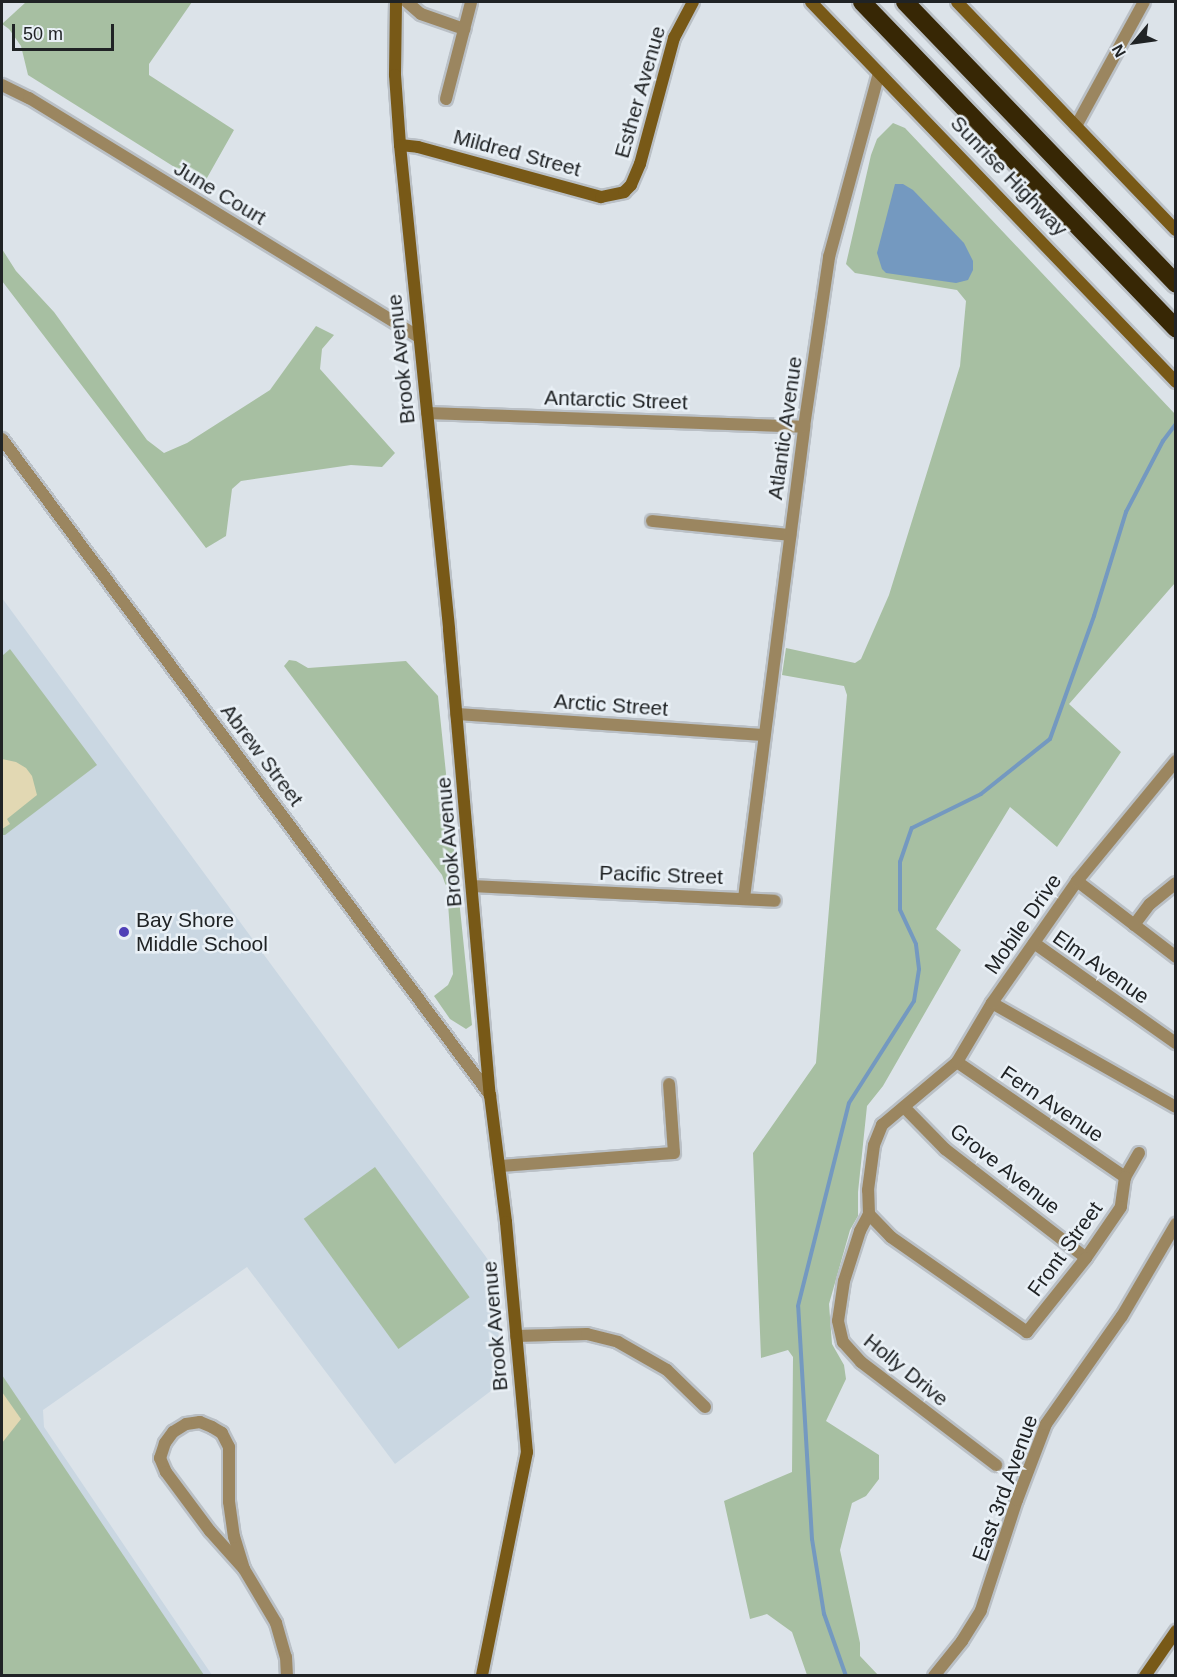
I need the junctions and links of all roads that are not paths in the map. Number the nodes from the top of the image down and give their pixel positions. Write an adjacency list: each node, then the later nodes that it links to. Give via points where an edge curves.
1 (396, 2): 17 (street, Brook Avenue, via 395,75)
2 (407, 2): 11 (street, via 421,14)
3 (471, 2): 11 (street)
4 (693, 2): 18 (street, Esther Avenue, via 674,38 640,164)
5 (811, 2): 13 (street, Sunrise Highway)
6 (849, 2): 12 (highway)
7 (862, 2): 12 (highway, Sunrise Highway)
8 (905, 2): 20 (highway)
9 (957, 2): 16 (street)
10 (1144, 2): 16 (street)
11 (464, 29): 15 (street)
12 (910, 52): 21 (highway, Sunrise Highway)
13 (879, 73): 23 (street, Sunrise Highway); 25 (street, Atlantic Avenue, via 829,257)
14 (2, 85): 22 (street, June Court)
15 (446, 99)
16 (1076, 126): 19 (street)
17 (400, 144): 18 (street, Mildred Street, via 602,197); 22 (street, Brook Avenue)
18 (624, 192)
19 (1176, 230)
20 (1176, 284)
21 (1176, 328)
22 (418, 336): 24 (street, Brook Avenue)
23 (1176, 382)
24 (426, 413): 25 (street, Antarctic Street); 29 (street, Brook Avenue)
25 (804, 426): 28 (street, Atlantic Avenue)
26 (2, 439): 45 (street, Abrew Street)
27 (652, 521): 28 (street)
28 (790, 535): 30 (street, Atlantic Avenue)
29 (456, 714): 30 (street, Arctic Street); 35 (street, Brook Avenue)
30 (764, 735): 32 (street, Atlantic Avenue)
31 (1176, 761): 33 (street, Mobile Drive)
32 (756, 794): 36 (street, Pacific Street)
33 (1077, 881): 38 (street); 39 (street, Mobile Drive)
34 (1176, 883): 38 (street, via 1150,904)
35 (472, 886): 36 (street, Pacific Street); 45 (street, Brook Avenue)
36 (744, 898): 37 (street)
37 (775, 901)
38 (1134, 925): 40 (street)
39 (1034, 943): 41 (street, Mobile Drive); 42 (street, Elm Avenue)
40 (1176, 957)
41 (992, 1003): 43 (street, Mobile Drive); 47 (street)
42 (1176, 1043)
43 (957, 1062): 46 (street, Mobile Drive); 50 (street, Fern Avenue)
44 (669, 1084): 49 (street, via 674,1153)
45 (490, 1095): 49 (street, Brook Avenue)
46 (904, 1107): 51 (street, Holly Drive, via 882,1125 874,1145); 53 (street, Grove Avenue, via 945,1149)
47 (1176, 1107)
48 (1139, 1153): 50 (street, Front Street)
49 (500, 1166): 54 (street, Brook Avenue)
50 (1125, 1177): 53 (street, Front Street, via 1121,1207)
51 (869, 1214): 53 (street, Front Street, via 891,1238 1027,1332); 56 (street, Holly Drive, via 844,1281 838,1321 843,1342 861,1362)
52 (1176, 1224): 61 (street, East 3rd Avenue, via 1128,1306 1046,1424 981,1610 963,1641)
53 (1086, 1258)
54 (516, 1335): 55 (street, via 586,1334 618,1342 667,1370); 60 (street, Brook Avenue, via 527,1452)
55 (705, 1407)
56 (996, 1465)
57 (244, 1569): 57 (street, via 210,1531 160,1458 173,1432 186,1424 200,1422 212,1427 222,1433 229,1447 229,1502); 59 (street, via 276,1623)
58 (1176, 1631): 62 (street)
59 (287, 1676)
60 (482, 1676)
61 (934, 1676)
62 (1145, 1676)

